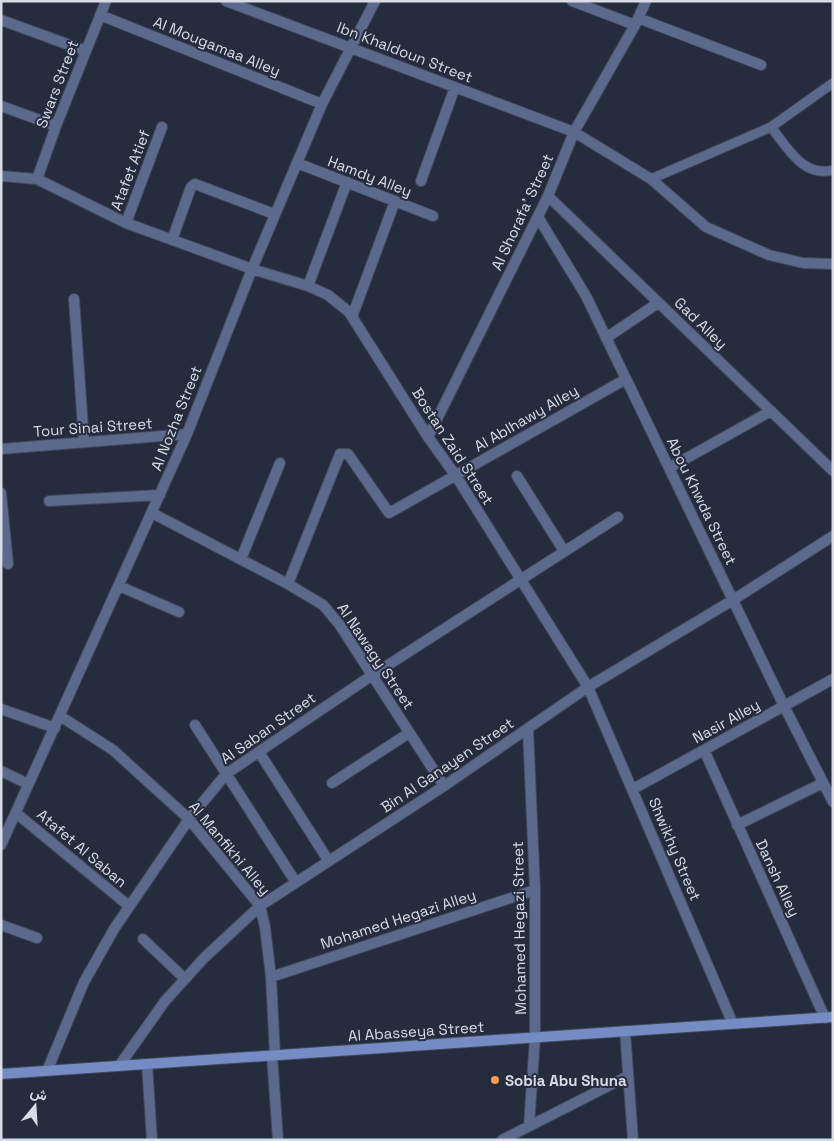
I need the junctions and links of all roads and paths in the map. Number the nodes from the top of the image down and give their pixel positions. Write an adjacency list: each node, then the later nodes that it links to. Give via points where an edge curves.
1 (106, 1): 6 (street, Swars Street)
2 (226, 1): 9 (street, Ibn Khaldoun Street)
3 (375, 1): 9 (street, Al Nozha Street)
4 (572, 1): 8 (street)
5 (646, 1): 8 (street, Al Shorafa' Street)
6 (100, 16): 10 (street, Swars Street); 14 (street, Al Mougamaa Alley)
7 (1, 20): 10 (street)
8 (637, 21): 11 (street); 19 (street, Al Shorafa' Street)
9 (350, 48): 13 (street, Ibn Khaldoun Street); 14 (street, Al Nozha Street)
10 (86, 51): 16 (street, Swars Street)
11 (761, 66)
12 (833, 83): 18 (lane)
13 (455, 87): 19 (street, Ibn Khaldoun Street); 25 (street)
14 (322, 104): 20 (street, Al Nozha Street)
15 (1, 106): 16 (street)
16 (56, 126): 23 (street, Swars Street)
17 (162, 127): 32 (street, Atafet Atief)
18 (771, 127): 21 (lane, via 800,164 823,173); 24 (lane)
19 (574, 132): 24 (street, Ibn Khaldoun Street); 27 (street, Al Shorafa' Street)
20 (297, 163): 26 (street, Hamdy Alley); 29 (street, Al Nozha Street)
21 (833, 170)
22 (1, 176): 23 (street)
23 (37, 179): 32 (street, Bostan Zaid Street)
24 (651, 179): 34 (street, Ibn Khaldoun Street, via 706,227 769,254 803,263)
25 (420, 181)
26 (347, 182): 28 (street, Hamdy Alley); 36 (street)
27 (548, 196): 31 (street, Al Shorafa' Street); 38 (street, Gad Alley)
28 (395, 202): 30 (street, Hamdy Alley); 39 (street)
29 (274, 214): 33 (street, via 195,184 191,187); 35 (street, Al Nozha Street)
30 (433, 216)
31 (538, 216): 40 (street, Abou Khwda Street, via 586,296); 44 (street, Al Shorafa' Street)
32 (126, 223): 33 (street, Bostan Zaid Street)
33 (172, 240): 35 (street, Bostan Zaid Street)
34 (833, 264)
35 (252, 269): 36 (street, Bostan Zaid Street); 43 (street, Al Nozha Street)
36 (308, 286): 39 (street, Bostan Zaid Street, via 340,303)
37 (74, 299): 45 (street)
38 (658, 303): 40 (street); 42 (street, Gad Alley)
39 (352, 317): 44 (street, Bostan Zaid Street)
40 (606, 338): 41 (street, Abou Khwda Street)
41 (626, 379): 48 (street, Abou Khwda Street); 50 (street, Al Ablhawy Alley)
42 (771, 412): 48 (street); 49 (street, Gad Alley)
43 (187, 434): 45 (street, Tour Sinai Street); 53 (street, Al Nozha Street)
44 (428, 437): 50 (street, Bostan Zaid Street)
45 (84, 442): 46 (street, Tour Sinai Street)
46 (1, 449)
47 (280, 463): 59 (street)
48 (669, 468): 64 (street, Abou Khwda Street)
49 (833, 471)
50 (456, 476): 61 (street, Bostan Zaid Street); 62 (street, Al Ablhawy Alley, via 389,513 348,454 340,454)
51 (517, 476): 58 (street)
52 (1, 493): 60 (street)
53 (160, 494): 54 (street); 55 (street, Al Nozha Street)
54 (49, 501)
55 (152, 512): 59 (street, Al Nawagy Street); 63 (street, Al Nozha Street)
56 (618, 517): 58 (street, Al Saban Street)
57 (833, 536): 64 (street, Bin Al Ganayen Street)
58 (564, 551): 61 (street, Al Saban Street)
59 (241, 559): 62 (street, Al Nawagy Street)
60 (8, 564)
61 (520, 580): 66 (street, Al Saban Street); 68 (street, Bostan Zaid Street)
62 (288, 584): 66 (street, Al Nawagy Street, via 323,605 340,624)
63 (119, 586): 65 (street); 71 (street, Al Nozha Street)
64 (733, 600): 68 (street, Bin Al Ganayen Street); 69 (street, Abou Khwda Street)
65 (179, 612)
66 (371, 676): 75 (street, Al Nawagy Street); 77 (street, Al Saban Street)
67 (833, 679): 69 (street, Nasir Alley)
68 (588, 687): 74 (street, Bin Al Ganayen Street); 84 (street, Shwikhy Street)
69 (784, 706): 76 (street, Nasir Alley); 81 (street, Abou Khwda Street)
70 (1, 709): 73 (street)
71 (60, 716): 73 (street, Al Nozha Street); 87 (street, Al Manfikhi Alley, via 113,750)
72 (195, 725): 79 (street)
73 (55, 728): 82 (street, Al Nozha Street)
74 (528, 729): 83 (street, Bin Al Ganayen Street); 92 (street, Mohamed Hegazi Street)
75 (409, 733): 80 (street); 83 (street, Al Nawagy Street)
76 (704, 750): 84 (street, Nasir Alley); 88 (street, Dansh Alley)
77 (259, 752): 79 (street, Al Saban Street); 90 (street)
78 (1, 771): 82 (street)
79 (226, 774): 87 (street, Al Saban Street); 91 (street)
80 (332, 783)
81 (824, 783): 85 (street, Abou Khwda Street); 88 (street)
82 (28, 784): 86 (street, Al Nozha Street)
83 (444, 786): 90 (street, Bin Al Ganayen Street)
84 (633, 789): 101 (street, Shwikhy Street)
85 (833, 802)
86 (16, 813): 89 (street, Al Nozha Street); 93 (street, Atafet Al Saban)
87 (189, 819): 93 (street, Al Saban Street); 94 (street, Al Manfikhi Alley)
88 (737, 825): 100 (street, Dansh Alley)
89 (1, 846)
90 (328, 860): 91 (street, Bin Al Ganayen Street)
91 (295, 881): 94 (street, Bin Al Ganayen Street)
92 (535, 890): 98 (street, Mohamed Hegazi Alley); 103 (street, Mohamed Hegazi Street)
93 (129, 906): 107 (street, Al Saban Street, via 84,982)
94 (260, 906): 98 (street, Al Manfikhi Alley); 99 (street, Bin Al Ganayen Street)
95 (1, 925): 96 (street)
96 (37, 938)
97 (143, 939): 99 (street)
98 (270, 977): 104 (street, Al Manfikhi Alley)
99 (185, 979): 106 (street, Bin Al Ganayen Street, via 165,1001)
100 (829, 1018): 101 (main road, Al Abasseya Street)
101 (733, 1024): 102 (main road, Al Abasseya Street)
102 (625, 1031): 103 (main road, Al Abasseya Street); 109 (street)
103 (535, 1038): 104 (main road, Al Abasseya Street); 110 (street, Mohamed Hegazi Street)
104 (274, 1055): 105 (main road, Al Abasseya Street); 112 (street, Al Manfikhi Alley)
105 (146, 1064): 106 (main road, Al Abasseya Street); 111 (street)
106 (119, 1066): 107 (main road, Al Abasseya Street)
107 (47, 1070): 108 (main road, Al Abasseya Street)
108 (1, 1074)
109 (628, 1076): 110 (street); 114 (street)
110 (529, 1126): 113 (street)
111 (152, 1140)
112 (278, 1140)
113 (502, 1140)
114 (633, 1140)

